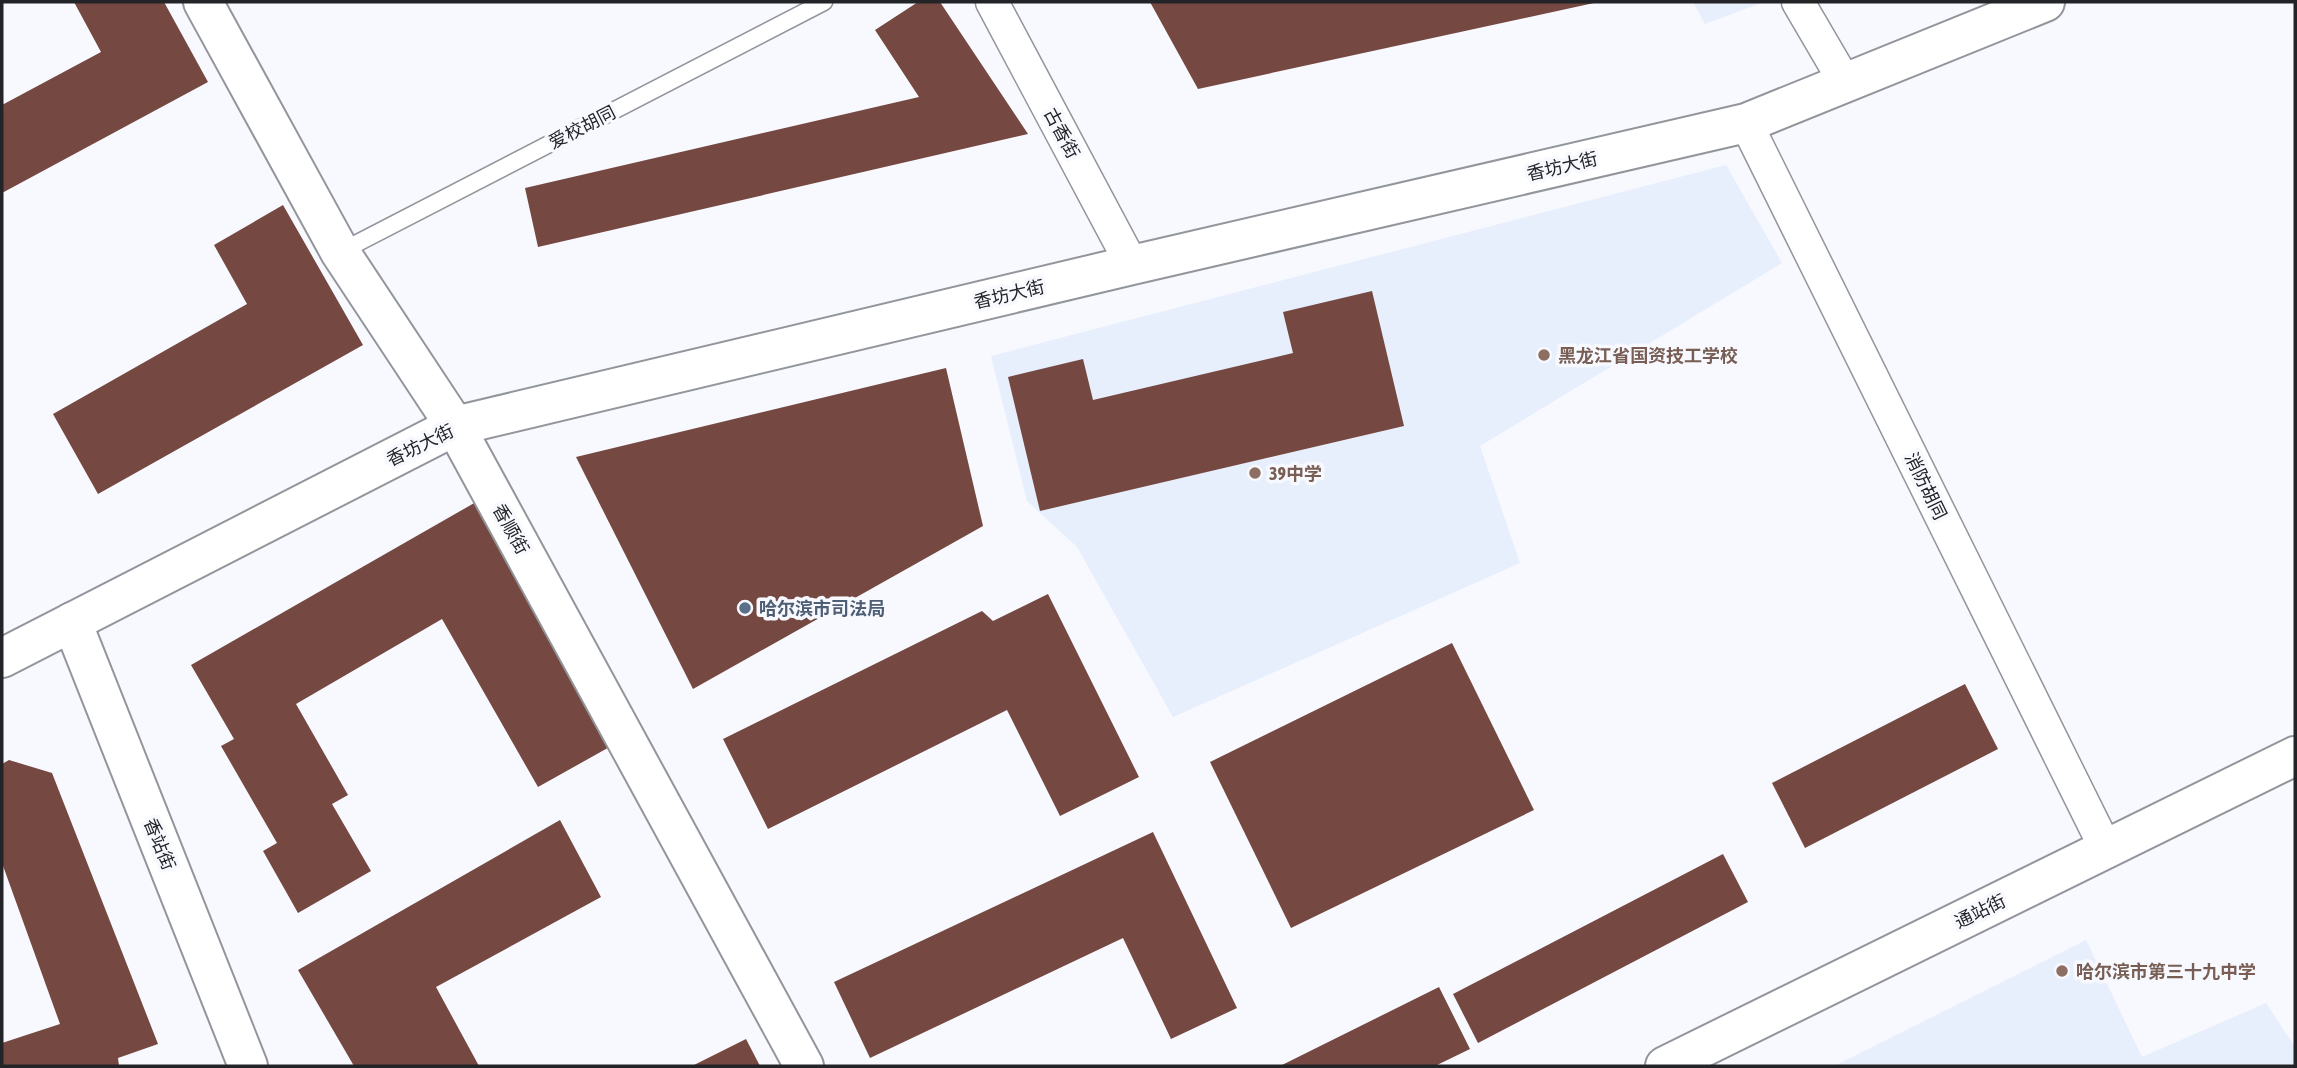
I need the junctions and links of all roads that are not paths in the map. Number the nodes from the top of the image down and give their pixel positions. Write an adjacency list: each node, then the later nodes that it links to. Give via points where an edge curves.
1 (202, 2): 8 (street, 香顺街)
2 (824, 2): 8 (lane, 爱校胡同)
3 (992, 2): 9 (street, 古香街)
4 (1798, 2): 6 (street)
5 (2045, 2): 6 (street, 香坊大街)
6 (1846, 84): 7 (street, 香坊大街)
7 (1746, 123): 9 (street, 香坊大街); 14 (street, 消防胡同)
8 (340, 252): 10 (street, 香顺街)
9 (1132, 265): 10 (street, 香坊大街)
10 (455, 426): 11 (street, 香坊大街); 16 (street, 香顺街)
11 (72, 622): 12 (street, 香坊大街); 15 (street, 香站街)
12 (2, 658)
13 (2295, 756): 14 (street, 通站街)
14 (2106, 849): 17 (street, 通站街)
15 (248, 1066)
16 (804, 1066)
17 (1665, 1066)

